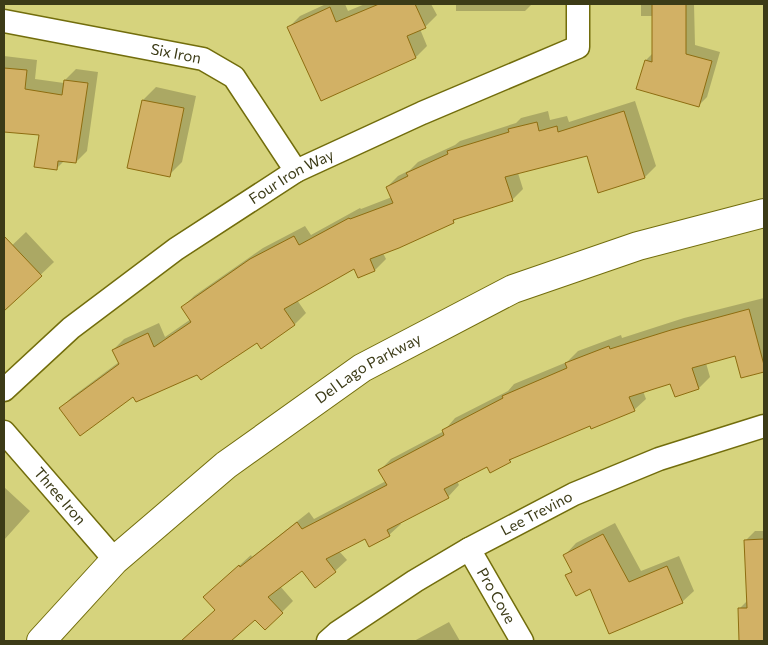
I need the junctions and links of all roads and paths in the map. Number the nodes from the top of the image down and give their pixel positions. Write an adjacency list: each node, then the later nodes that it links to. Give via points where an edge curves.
1 (578, 4): 3 (street, Four Iron Way, via 578,47)
2 (4, 21): 3 (street, Six Iron, via 203,59 234,77)
3 (296, 171): 5 (street, Four Iron Way, via 176,248 70,328)
4 (764, 213): 9 (street, Del Lago Parkway, via 638,246 514,289 362,368 226,465)
5 (4, 390)
6 (764, 426): 8 (street, Lee Trevino, via 659,459 574,494)
7 (4, 432): 9 (street, Three Iron)
8 (469, 549): 11 (street, Lee Trevino, via 415,581); 12 (street, Pro Cove)
9 (115, 560): 10 (street, Del Lago Parkway)
10 (41, 641)
11 (328, 641)
12 (522, 641)

